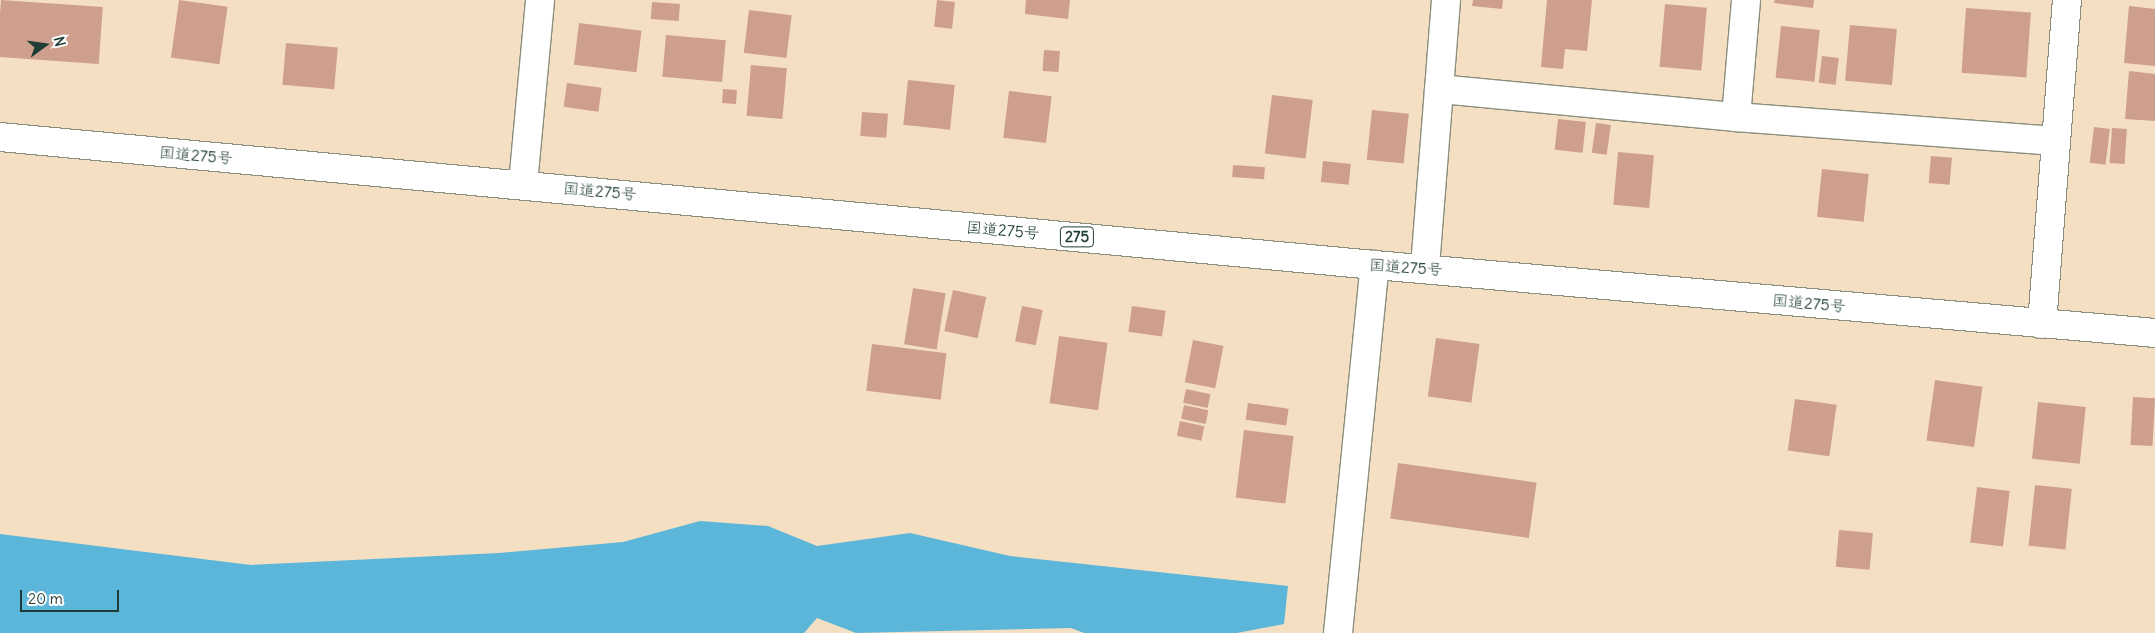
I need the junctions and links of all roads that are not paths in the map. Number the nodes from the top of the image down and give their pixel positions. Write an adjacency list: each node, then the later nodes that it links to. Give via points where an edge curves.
1 (540, 0): 9 (main road)
2 (1446, 0): 5 (main road)
3 (1746, 0): 6 (main road)
4 (2067, 0): 8 (main road)
5 (1438, 88): 6 (main road); 11 (main road)
6 (1736, 117): 8 (main road)
7 (0, 137): 9 (main road, 国道275号 / 275)
8 (2055, 141): 12 (main road)
9 (523, 184): 10 (main road, 国道275号 / 275)
10 (1374, 265): 11 (main road, 国道275号 / 275); 14 (main road)
11 (1424, 267): 12 (main road, 国道275号 / 275)
12 (2042, 324): 13 (main road, 国道275号 / 275)
13 (2155, 333)
14 (1338, 633)

